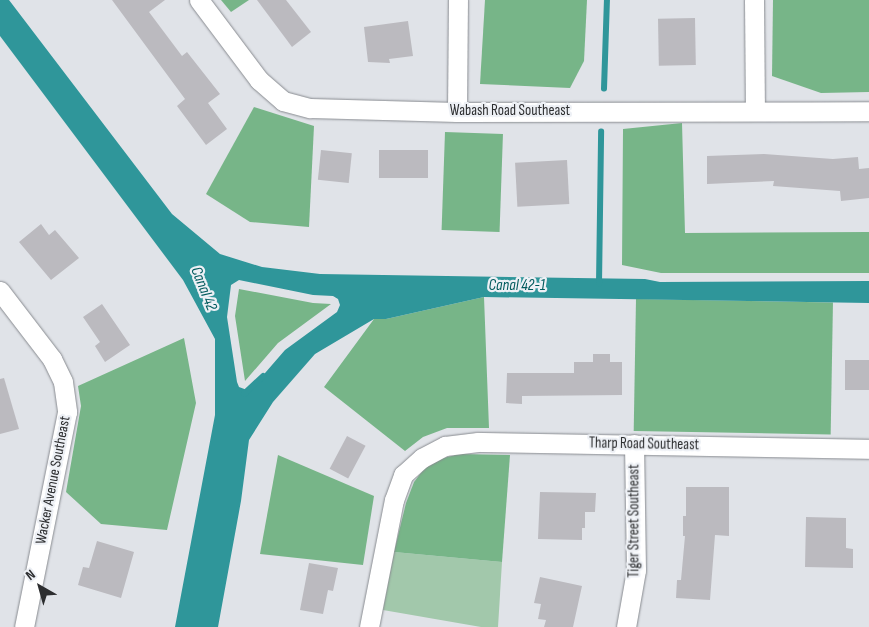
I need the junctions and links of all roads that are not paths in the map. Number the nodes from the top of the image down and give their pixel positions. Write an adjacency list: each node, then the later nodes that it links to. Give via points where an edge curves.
1 (199, 0): 6 (street, Wabash Road Southeast, via 259,80 282,101 310,108)
2 (458, 0): 6 (street)
3 (754, 0): 4 (street)
4 (755, 110): 5 (street, Wabash Road Southeast); 6 (street, Wabash Road Southeast)
5 (869, 111)
6 (457, 112)
7 (0, 292): 10 (street, Wacker Avenue Southeast, via 52,359 63,382 67,412)
8 (634, 444): 9 (street, Tharp Road Southeast); 11 (street, Tharp Road Southeast, via 478,442 445,446 422,458 403,475 394,500); 12 (street, Tiger Street Southeast, via 636,570)
9 (869, 449)
10 (24, 627)
11 (369, 627)
12 (626, 627)

